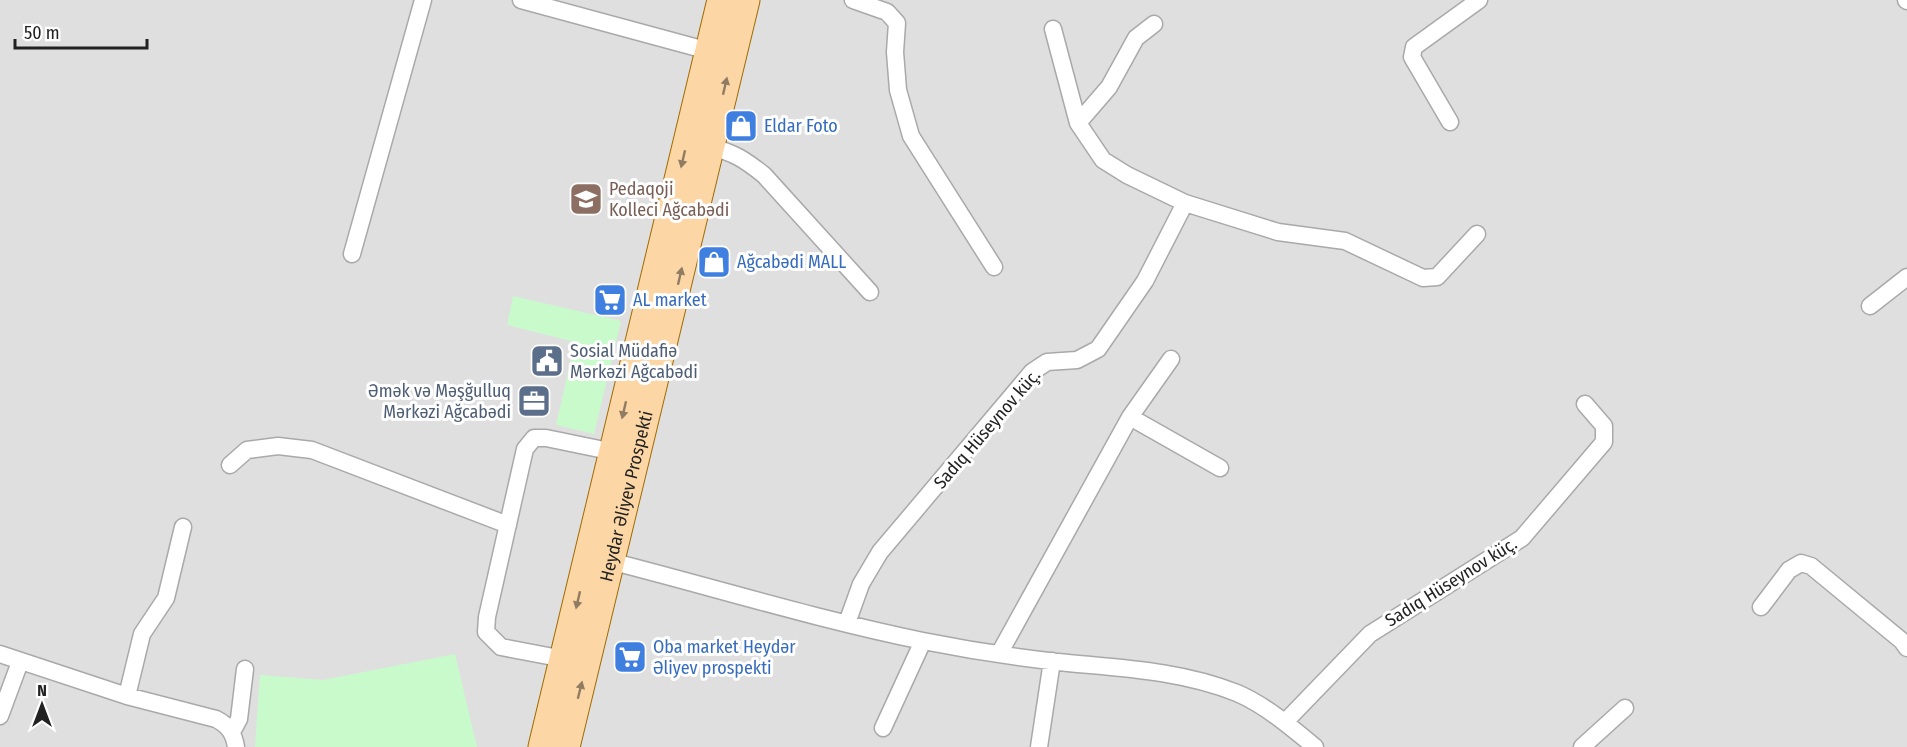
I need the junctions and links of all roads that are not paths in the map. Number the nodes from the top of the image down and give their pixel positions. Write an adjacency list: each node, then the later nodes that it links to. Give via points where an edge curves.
1 (423, 0): 15 (street)
2 (525, 0): 9 (street)
3 (721, 0): 9 (main road)
4 (746, 0): 12 (main road, Heydar Əliyev Prospekti, one-way to 4)
5 (853, 0): 16 (street, via 887,12 897,23 898,90 911,136)
6 (1479, 0): 10 (street, via 1414,47 1412,57)
7 (1154, 24): 11 (street, via 1136,38 1109,87)
8 (1053, 29): 11 (street)
9 (709, 51): 23 (main road, one-way to 23)
10 (1450, 122)
11 (1078, 123): 13 (street, via 1103,160)
12 (711, 147): 18 (street, via 744,159 764,176); 28 (main road, Heydar Əliyev Prospekti, one-way to 12)
13 (1185, 204): 14 (street, via 1278,232 1344,241 1423,278 1437,278); 30 (street, Sadıq Hüseynov küç., via 1145,281 1098,349 1077,360 1047,362 1032,372 880,552 861,584)
14 (1477, 234)
15 (352, 254)
16 (994, 267)
17 (1907, 277): 19 (street)
18 (870, 292)
19 (1870, 306)
20 (1172, 359): 22 (street)
21 (1584, 404): 42 (street, Sadıq Hüseynov küç., via 1604,426 1604,442 1522,538 1370,633)
22 (1130, 417): 25 (street); 34 (street)
23 (614, 452): 26 (street, via 534,438 525,449); 28 (main road)
24 (230, 465): 26 (street, via 247,450 278,446 312,450)
25 (1220, 468)
26 (508, 525): 35 (street, via 486,632 501,647)
27 (183, 526): 39 (street, via 166,598 142,633)
28 (601, 559): 30 (street); 35 (main road, one-way to 35); 46 (main road, Heydar Əliyev Prospekti, one-way to 28)
29 (1761, 607): 32 (street, via 1789,570 1801,563 1811,566)
30 (848, 623): 31 (street)
31 (923, 641): 34 (street); 43 (street)
32 (1907, 648)
33 (0, 654): 37 (street)
34 (999, 654): 36 (street)
35 (564, 659): 45 (main road)
36 (1052, 661): 42 (street, via 1200,680 1239,694); 47 (street)
37 (20, 662): 39 (street); 41 (street)
38 (245, 669): 44 (street)
39 (127, 696): 44 (street, via 216,719 226,724)
40 (1625, 708): 49 (street)
41 (0, 716)
42 (1285, 722): 48 (street)
43 (883, 728)
44 (234, 739)
45 (542, 747)
46 (566, 747)
47 (1039, 747)
48 (1315, 747)
49 (1582, 747)

